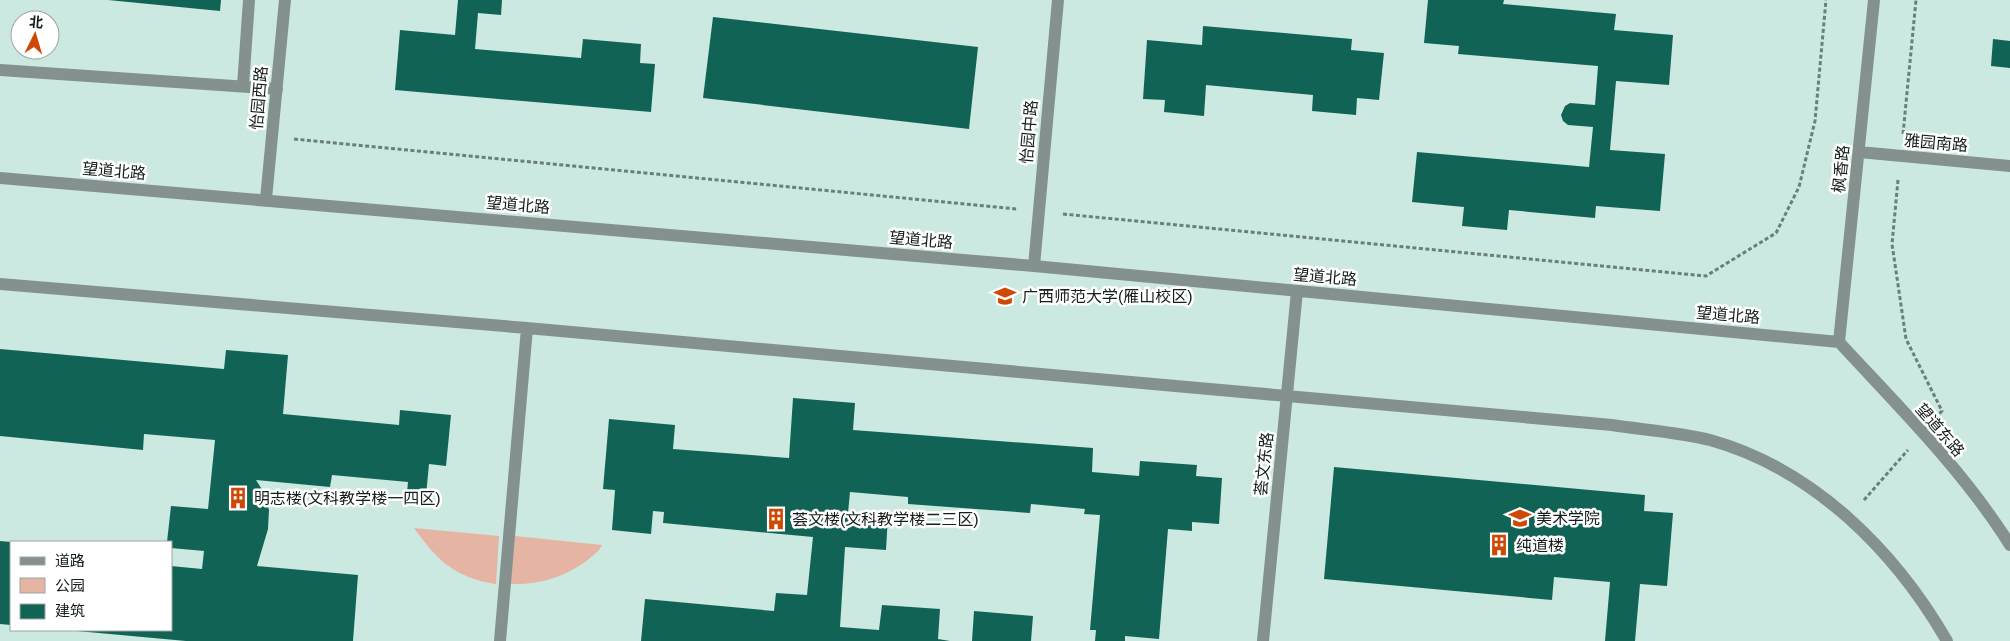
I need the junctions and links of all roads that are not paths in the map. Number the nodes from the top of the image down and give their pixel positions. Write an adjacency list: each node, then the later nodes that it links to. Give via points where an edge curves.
1 (249, 0): 6 (street)
2 (285, 0): 7 (street, 怡园西路)
3 (1058, 0): 12 (street, 怡园中路)
4 (1874, 0): 8 (street, 枫香路)
5 (0, 70): 6 (street)
6 (243, 86): 7 (street)
7 (277, 89): 11 (street, 怡园西路)
8 (1859, 152): 9 (street, 雅园南路); 16 (street, 枫香路)
9 (2010, 166)
10 (0, 178): 11 (street, 望道北路)
11 (266, 199): 12 (street, 望道北路)
12 (1034, 266): 14 (street, 望道北路)
13 (0, 284): 15 (street)
14 (1297, 291): 16 (street, 望道北路); 17 (street, 荟文东路)
15 (527, 328): 17 (street); 19 (street)
16 (1839, 342): 18 (street, 望道东路, via 1923,433)
17 (1287, 397): 20 (street, 荟文东路); 21 (street, via 1612,425 1709,440 1752,456 1796,479 1850,517 1926,603)
18 (2008, 538)
19 (500, 641)
20 (1262, 641)
21 (1947, 641)

